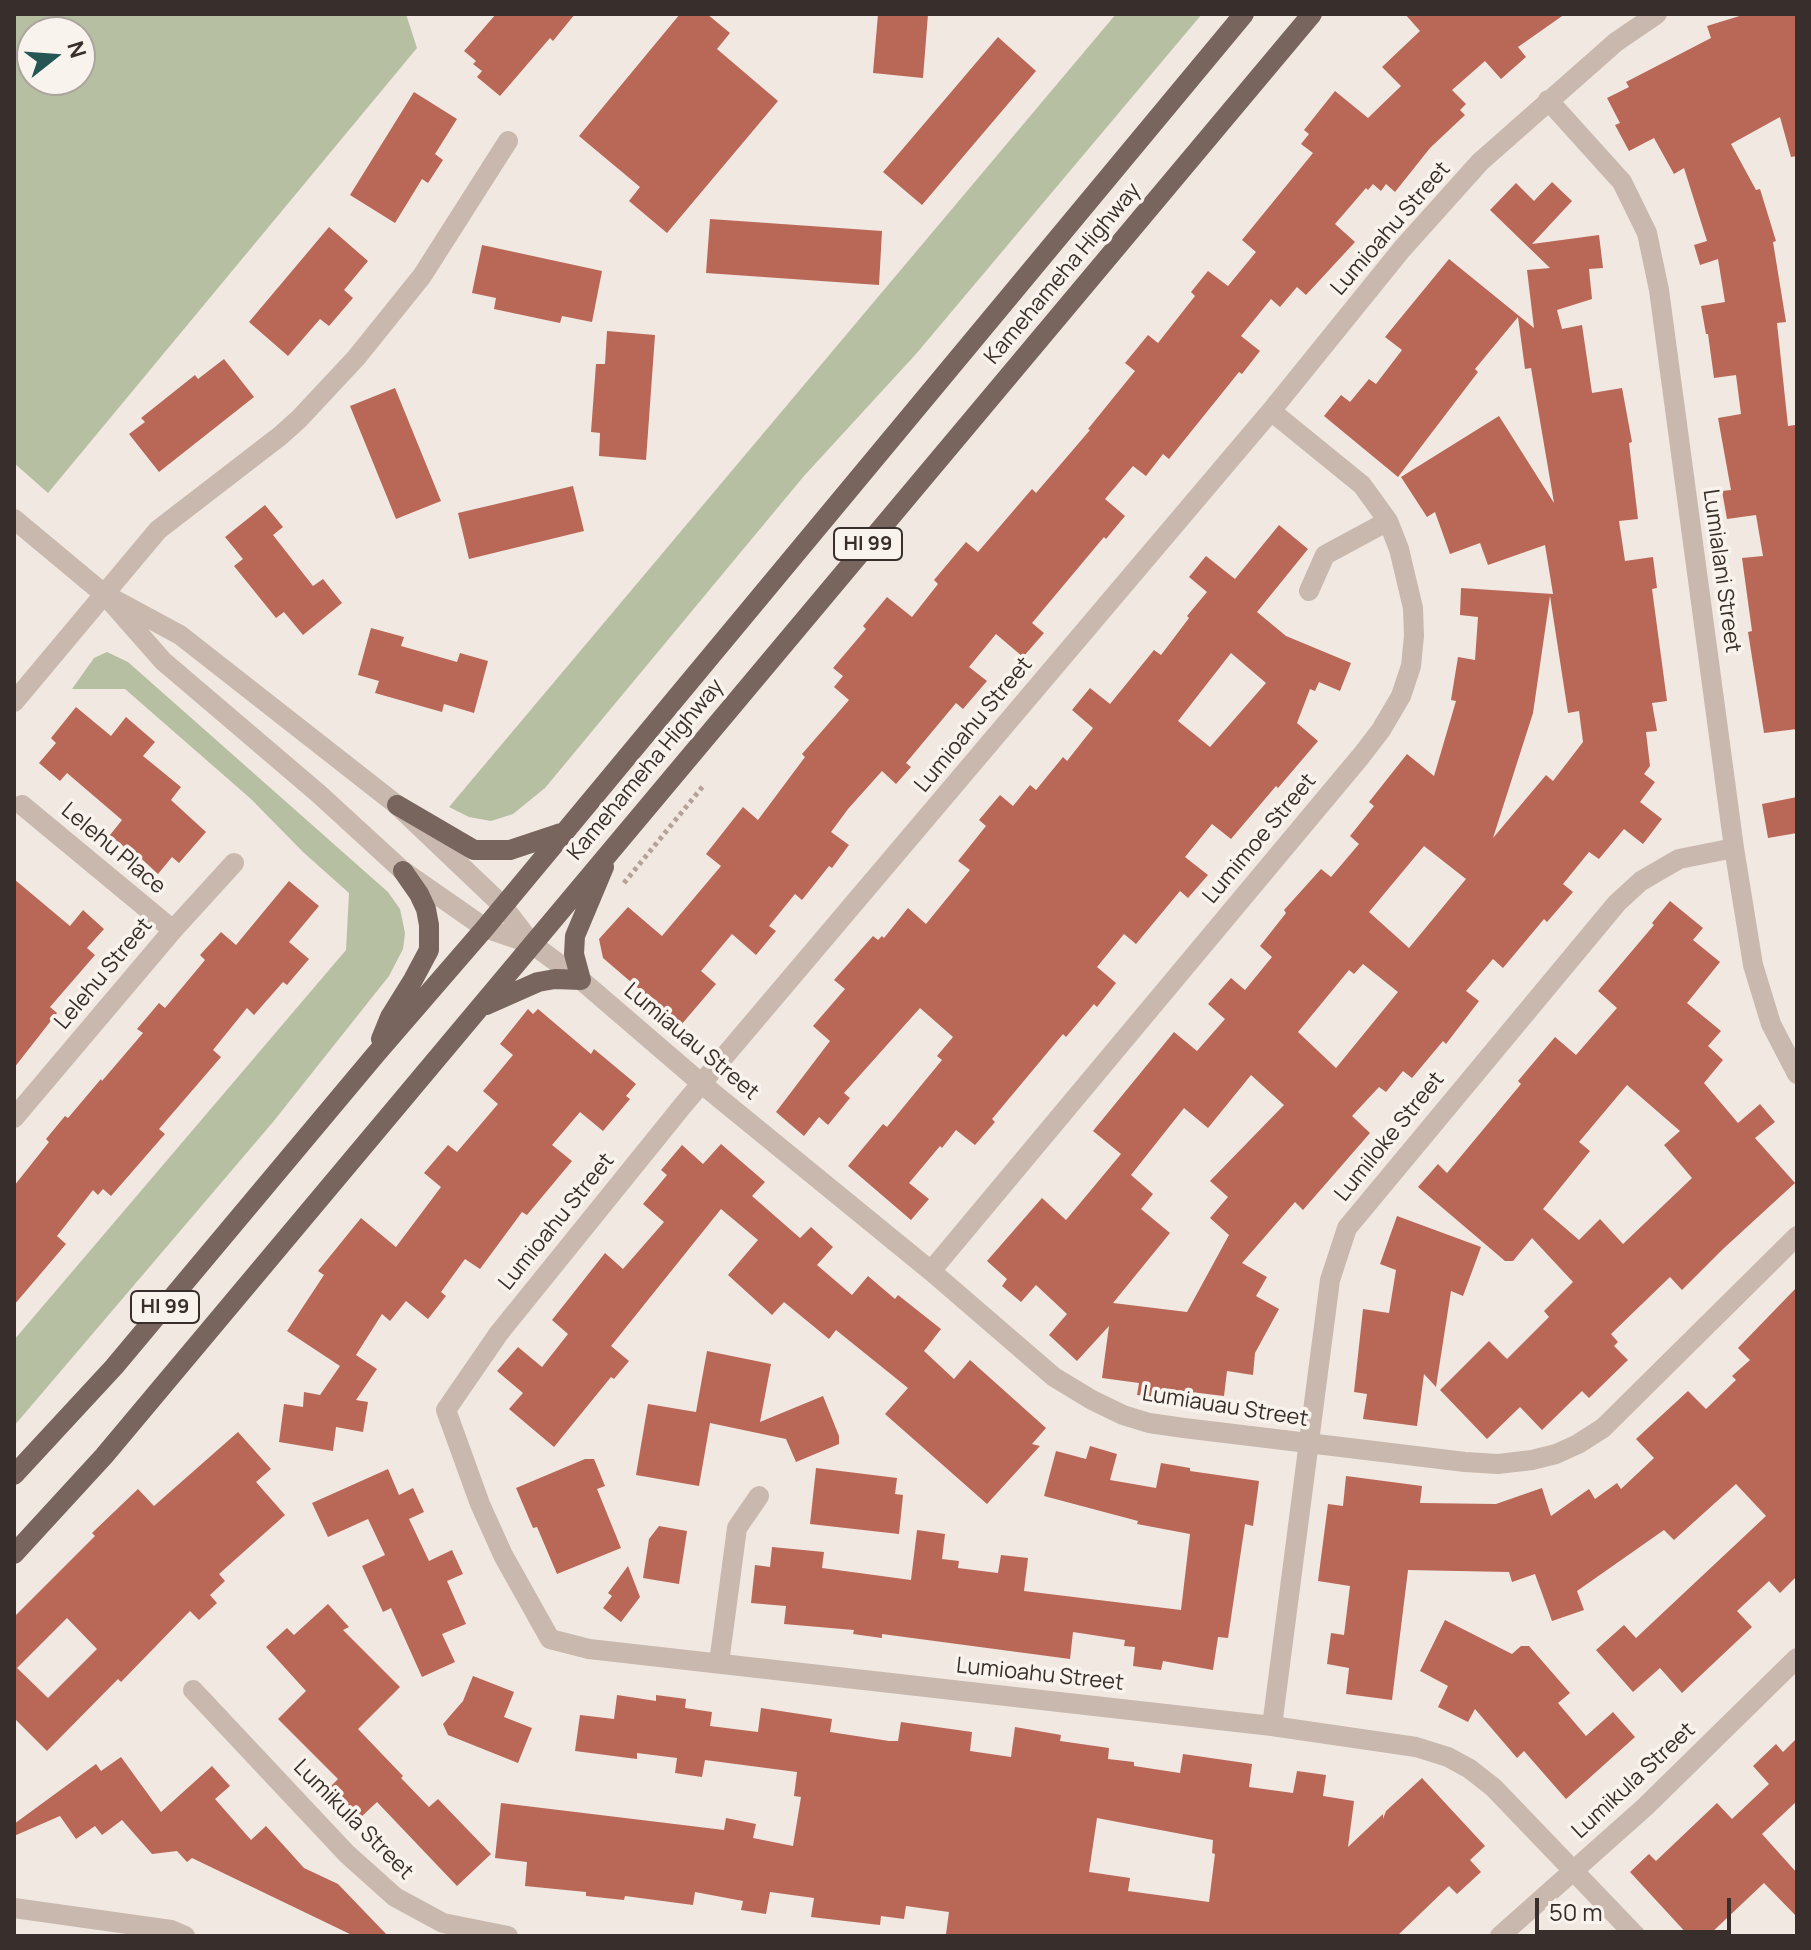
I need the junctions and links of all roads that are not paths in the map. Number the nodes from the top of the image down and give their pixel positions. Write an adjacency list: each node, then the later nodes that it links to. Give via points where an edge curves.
1 (1244, 14): 14 (main road, Kamehameha Highway / HI 99)
2 (1312, 14): 15 (main road, Kamehameha Highway / HI 99)
3 (1657, 14): 4 (street, Lumioahu Street)
4 (1548, 100): 6 (street, Lumioahu Street, via 1480,162 1402,249); 16 (street, Lumialani Street, via 1622,182 1647,233)
5 (508, 141): 10 (street, via 422,276 356,358 290,428 158,530)
6 (1271, 411): 8 (street, Lumimoe Street, via 1362,485); 27 (street, Lumioahu Street)
7 (14, 519): 10 (street, Lumiauau Street)
8 (1388, 521): 9 (street, via 1325,555); 30 (street, Lumimoe Street, via 1408,580 1414,636 1401,696 1381,730)
9 (1309, 591)
10 (104, 594): 11 (street); 13 (street, Lumiauau Street, via 180,635); 18 (street, Lumiauau Street, via 163,661)
11 (14, 702)
12 (22, 805): 21 (street, Lelehu Place)
13 (397, 805): 14 (main road, via 474,850 510,850); 19 (street, Lumiauau Street)
14 (561, 833): 19 (main road, Kamehameha Highway / HI 99)
15 (612, 847): 22 (main road, Kamehameha Highway / HI 99); 23 (main road, via 575,936)
16 (1734, 848): 26 (street, Lumialani Street, via 1753,965 1771,1024); 31 (street, Lumiloke Street, via 1679,859 1641,881 1617,903 1347,1228 1330,1280)
17 (234, 863): 21 (street, Lelehu Street)
18 (403, 871): 20 (street, Lumiauau Street); 25 (main road, via 426,909 429,950 390,1017)
19 (503, 906): 20 (main road, Kamehameha Highway / HI 99); 22 (street, Lumiauau Street)
20 (485, 928): 22 (street, Lumiauau Street); 25 (main road, Kamehameha Highway / HI 99)
21 (173, 930): 28 (street, Lelehu Street)
22 (532, 944): 23 (street, Lumiauau Street); 24 (main road, Kamehameha Highway / HI 99)
23 (581, 980): 24 (main road, via 538,982); 27 (street, Lumiauau Street)
24 (479, 1009): 34 (main road, Kamehameha Highway / HI 99, via 104,1456)
25 (376, 1054): 32 (main road, Kamehameha Highway / HI 99, via 114,1367)
26 (1797, 1074)
27 (702, 1084): 30 (street, Lumiauau Street); 36 (street, Lumioahu Street, via 499,1333 446,1410 497,1542 550,1639 589,1649)
28 (14, 1118)
29 (1797, 1236): 31 (street, Lumiauau Street, via 1614,1418 1556,1454 1498,1464)
30 (931, 1271): 31 (street, Lumiauau Street, via 1054,1377 1123,1415 1160,1425)
31 (1308, 1444): 38 (street, Lumiloke Street)
32 (14, 1475)
33 (759, 1496): 36 (street, via 737,1528)
34 (14, 1554)
35 (1797, 1658): 39 (street, Lumikula Street)
36 (719, 1663): 38 (street, Lumioahu Street)
37 (193, 1690): 42 (street, Lumikula Street, via 347,1854 395,1897 443,1923)
38 (1272, 1726): 39 (street, Lumioahu Street, via 1416,1747 1448,1757 1493,1787)
39 (1573, 1870): 43 (street, Lumikula Street); 44 (street, Lumioahu Street)
40 (14, 1908): 41 (street)
41 (185, 1936)
42 (508, 1936)
43 (1500, 1936)
44 (1636, 1936)

